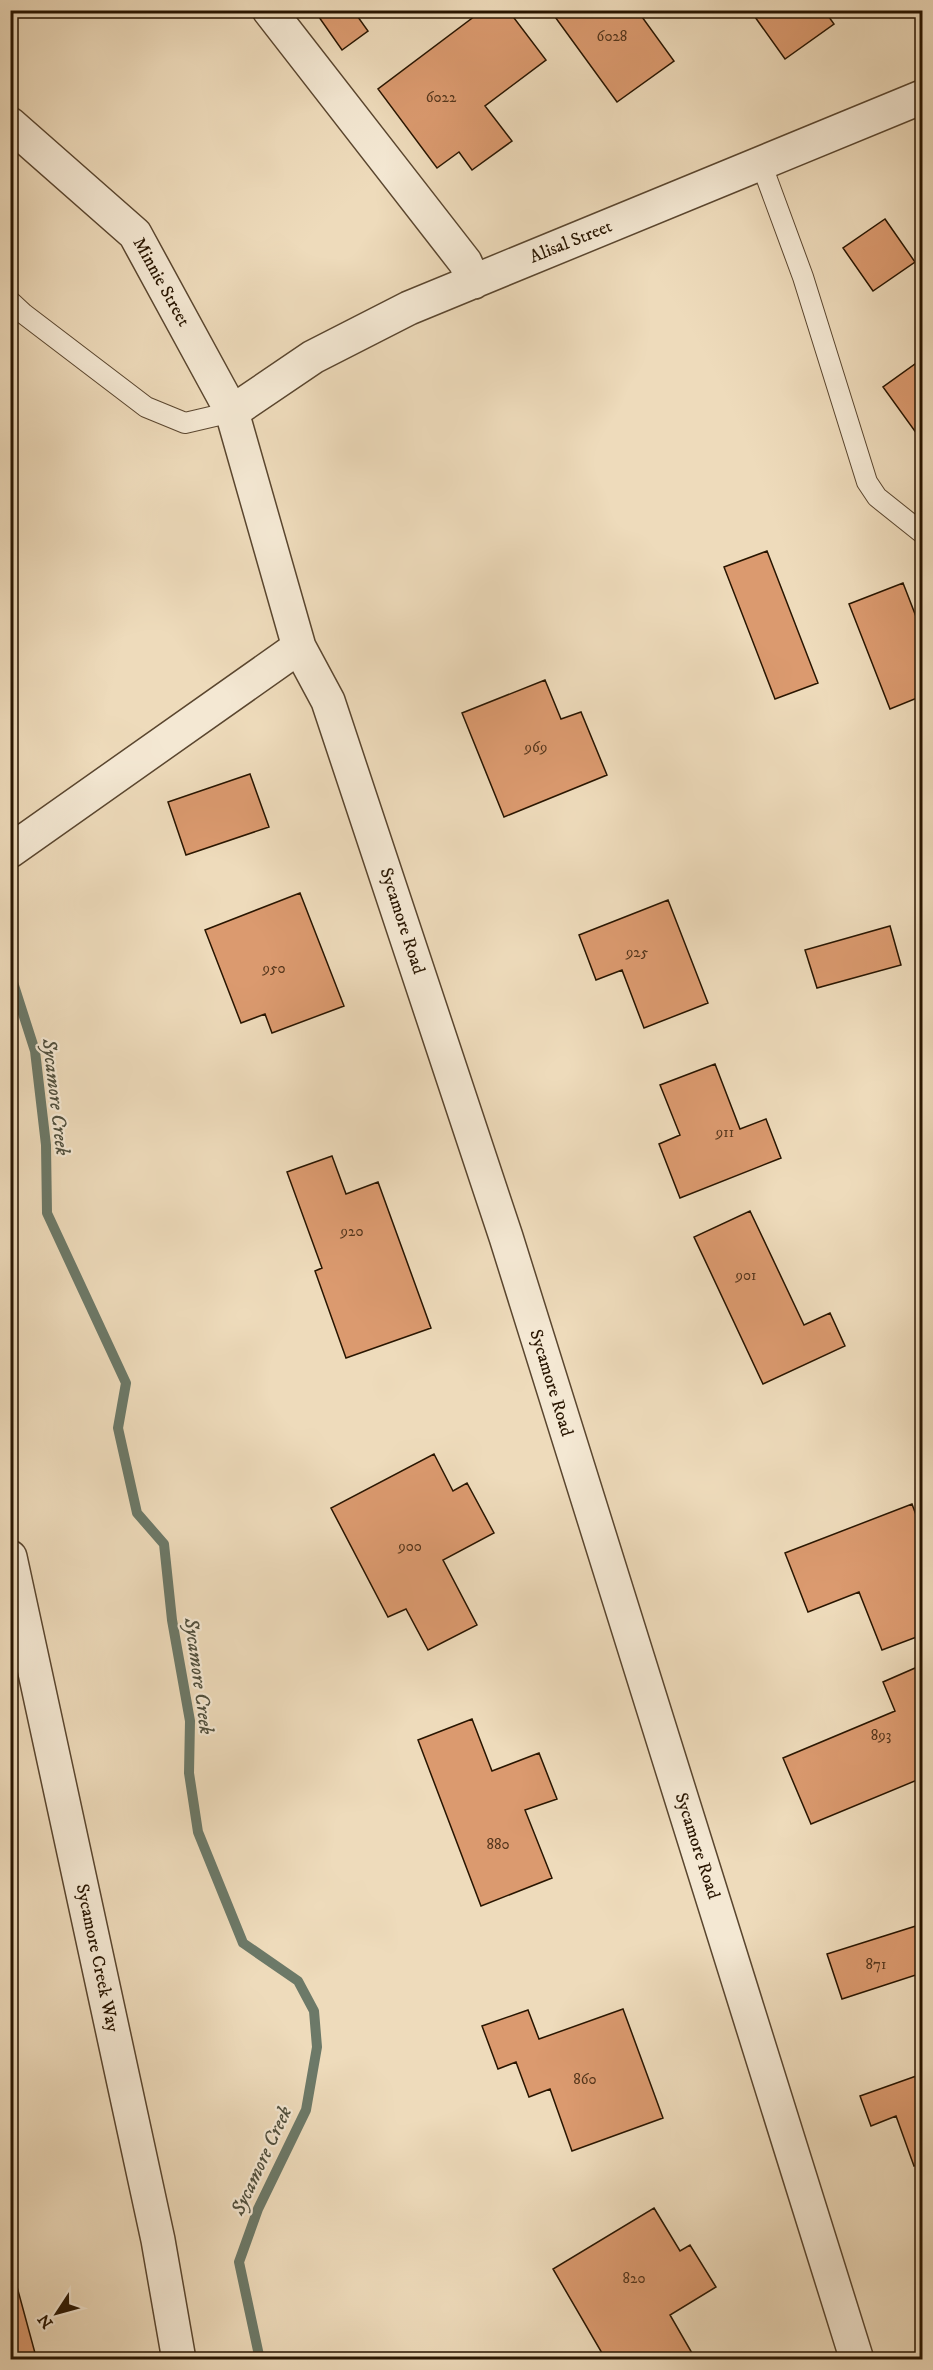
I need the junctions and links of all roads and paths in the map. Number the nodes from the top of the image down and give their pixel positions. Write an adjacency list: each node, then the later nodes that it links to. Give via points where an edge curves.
1 (269, 10): 5 (street, via 465,262)
2 (922, 97): 4 (street, Alisal Street)
3 (10, 124): 7 (street, Minnie Street, via 135,234)
4 (761, 164): 5 (street, Alisal Street); 8 (lane, via 803,277 867,482 878,497)
5 (474, 282): 7 (street, Alisal Street, via 409,308 313,357)
6 (10, 301): 7 (lane, via 146,407 184,423)
7 (232, 412): 9 (street, Sycamore Road)
8 (922, 533)
9 (299, 646): 10 (street); 13 (street, Sycamore Road, via 328,701 502,1225)
10 (10, 851)
11 (10, 1557): 12 (street, Sycamore Creek Way, via 156,2229)
12 (179, 2360)
13 (858, 2360)

